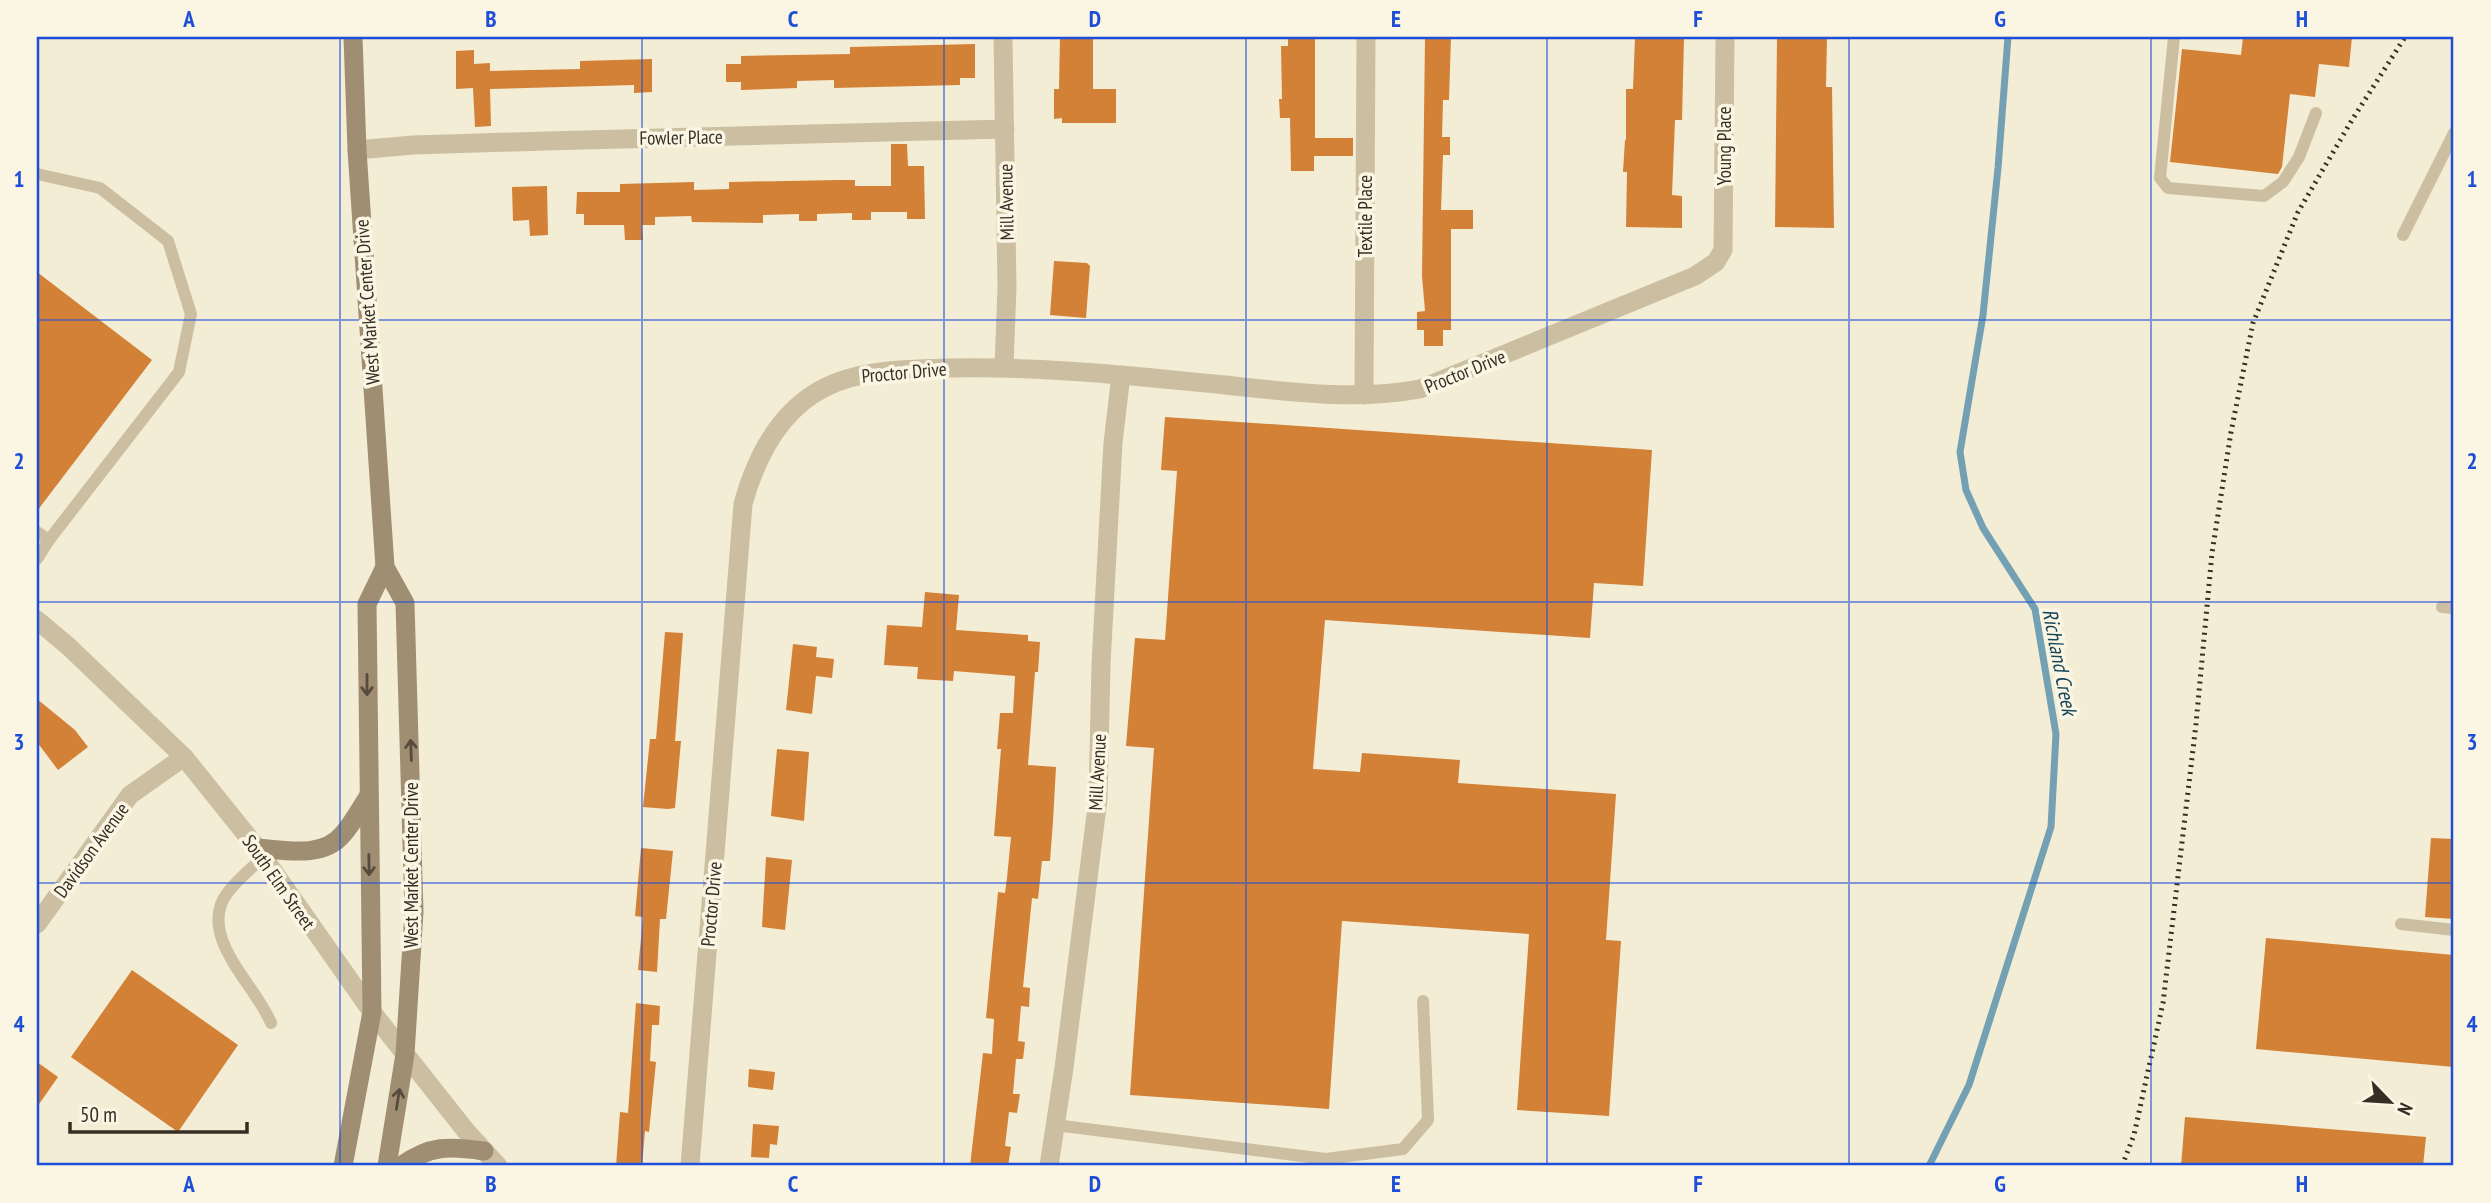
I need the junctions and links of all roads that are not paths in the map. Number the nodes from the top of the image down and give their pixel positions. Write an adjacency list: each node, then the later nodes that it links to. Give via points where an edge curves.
1 (353, 37): 9 (main road, West Market Center Drive)
2 (1003, 37): 7 (street, Mill Avenue)
3 (1366, 37): 15 (street, Textile Place)
4 (1725, 37): 12 (street, Young Place)
5 (2174, 37): 6 (lane, via 2160,178 2168,188 2264,196 2283,182 2294,165)
6 (2316, 113)
7 (1005, 129): 9 (street, Fowler Place); 13 (street, Mill Avenue)
8 (2454, 133): 11 (lane)
9 (357, 150): 19 (main road, West Market Center Drive)
10 (37, 174): 17 (lane, via 100,188 168,241 191,314 179,372)
11 (2403, 235)
12 (1721, 254): 15 (street, Proctor Drive, via 1695,276 1420,389)
13 (1004, 366): 14 (street, Proctor Drive); 37 (street, Proctor Drive, via 919,368 853,377 825,387 800,403 768,439 751,476 742,518)
14 (1121, 375): 15 (street, Proctor Drive); 31 (street, Mill Avenue, via 1101,664 1098,799)
15 (1364, 395)
16 (37, 532): 17 (lane)
17 (49, 540): 18 (lane)
18 (37, 559)
19 (385, 567): 22 (main road, West Market Center Drive, one-way to 22, via 367,604); 30 (main road, West Market Center Drive, one-way to 19, via 414,912 405,603)
20 (37, 620): 21 (street, South Elm Street)
21 (184, 757): 23 (street, South Elm Street); 24 (street, Davidson Avenue, via 130,795)
22 (368, 796): 23 (main road, via 342,836 323,848); 28 (main road, West Market Center Drive, one-way to 28)
23 (260, 852): 28 (street, South Elm Street); 29 (lane, via 228,892 218,923 227,950)
24 (37, 924)
25 (2401, 924): 26 (lane)
26 (2454, 930)
27 (1423, 1001): 31 (lane, via 1428,1120 1403,1149 1326,1159)
28 (372, 1012): 30 (street, South Elm Street); 33 (main road, West Market Center Drive)
29 (271, 1023)
30 (405, 1054): 32 (street, South Elm Street); 34 (main road, West Market Center Drive, one-way to 30)
31 (1055, 1125): 38 (street, Mill Avenue)
32 (484, 1151): 35 (main road, via 439,1147); 36 (street, South Elm Street)
33 (343, 1166)
34 (387, 1166)
35 (401, 1166)
36 (498, 1166)
37 (690, 1166)
38 (1049, 1166)

